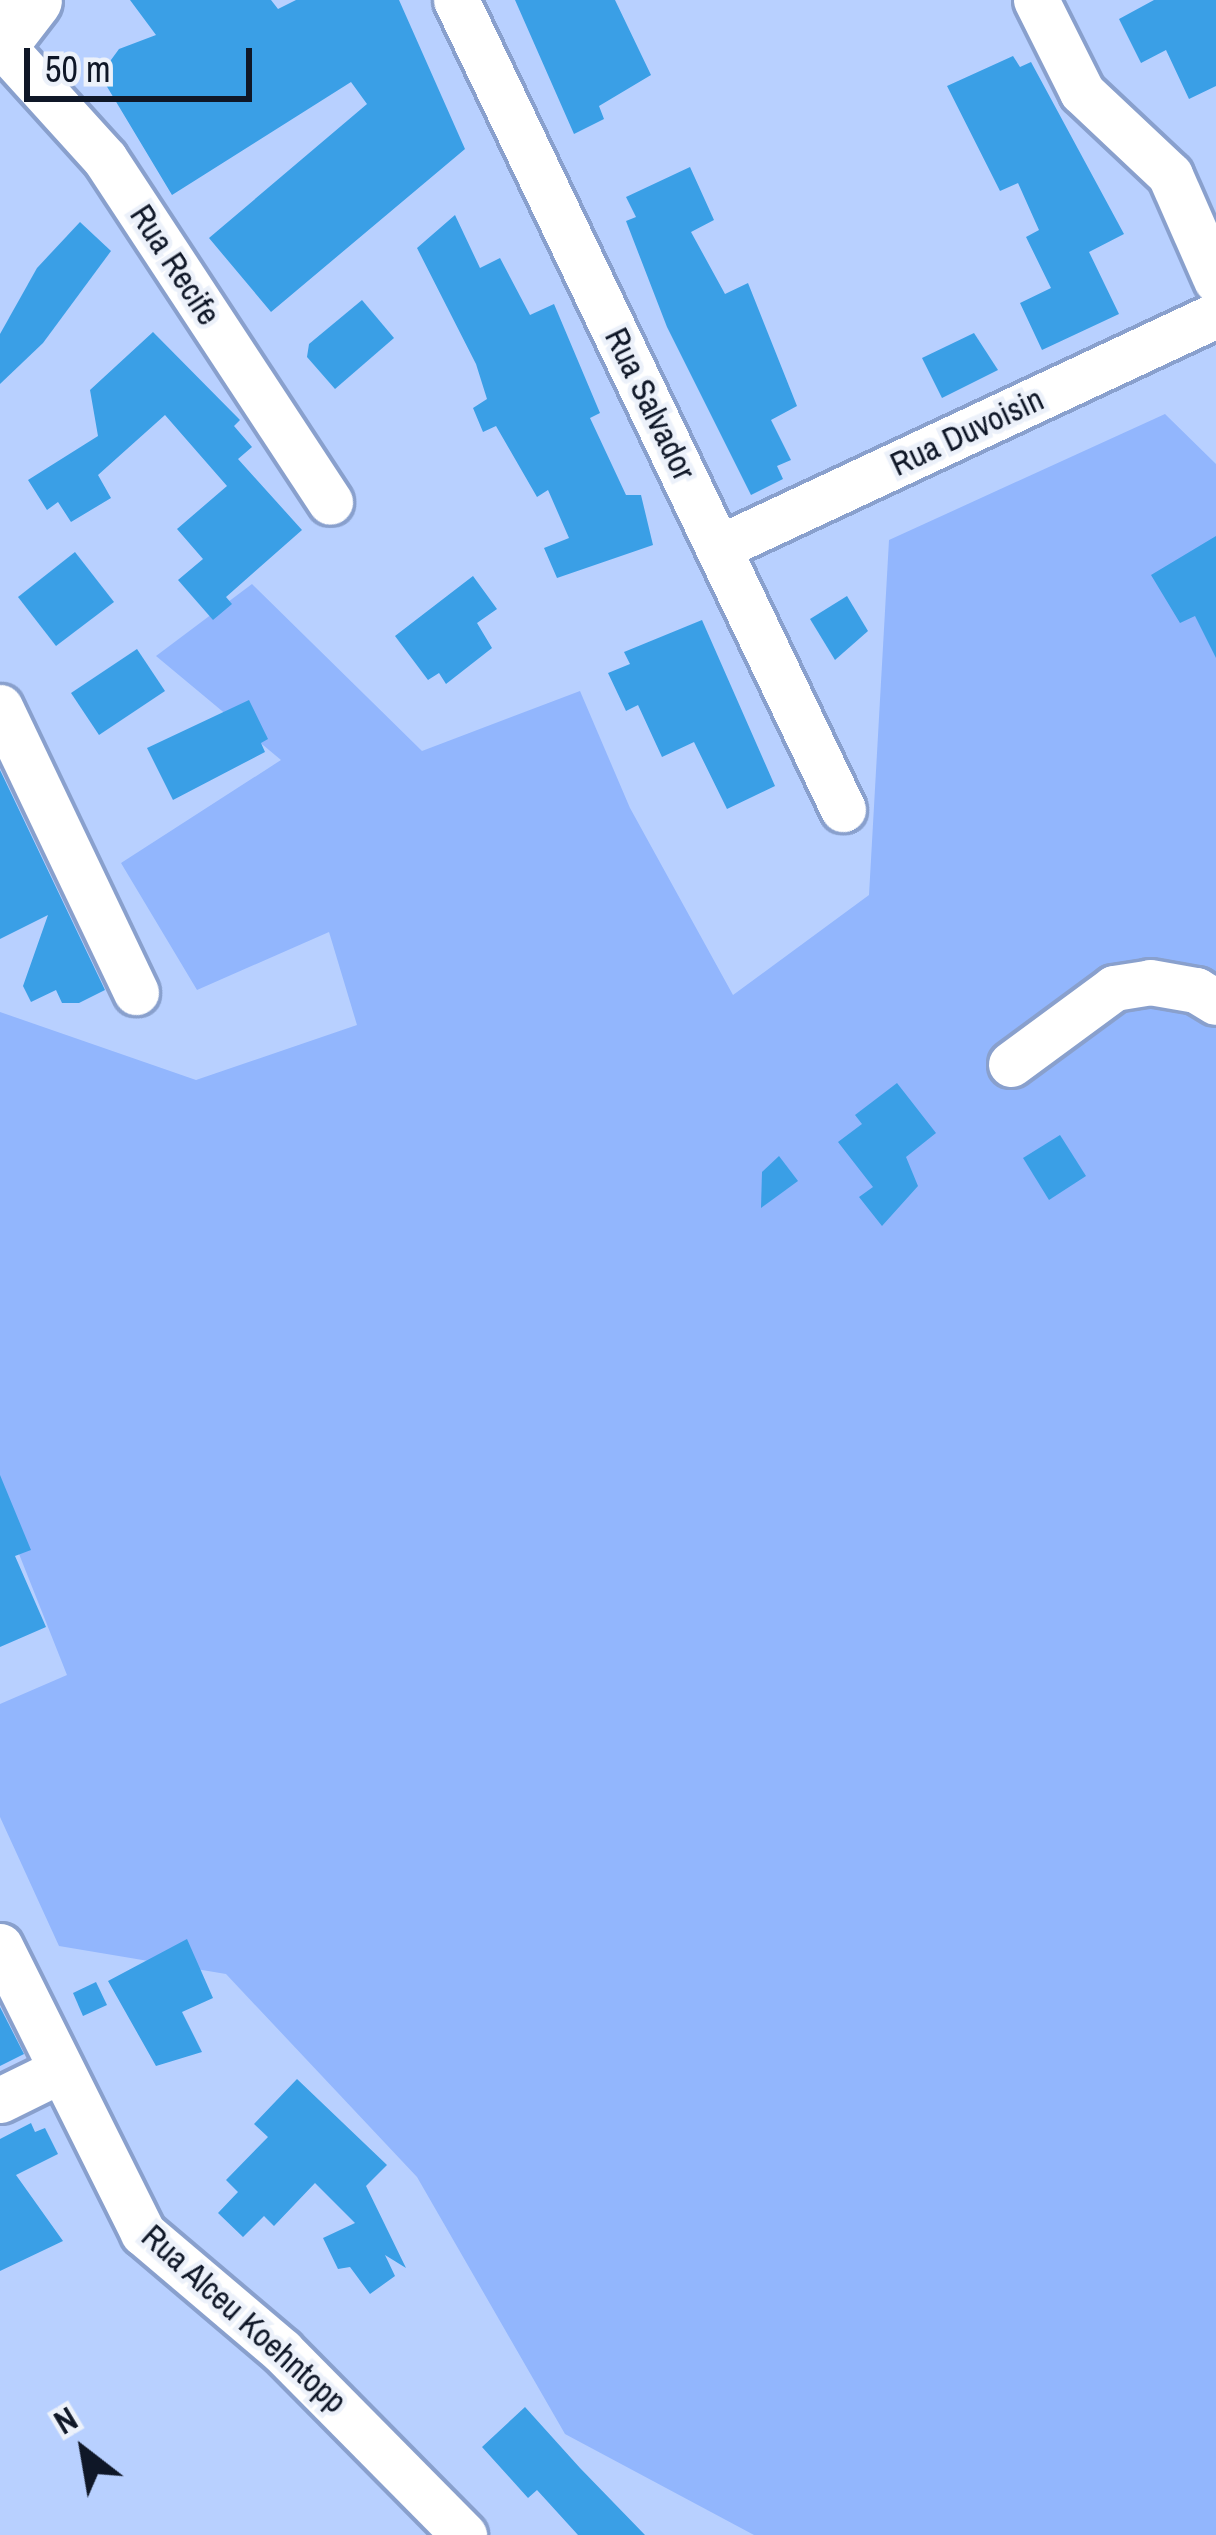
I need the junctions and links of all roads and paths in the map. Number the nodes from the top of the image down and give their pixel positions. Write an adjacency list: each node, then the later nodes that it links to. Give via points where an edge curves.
1 (33, 0): 4 (main road)
2 (456, 0): 8 (street, Rua Salvador)
3 (1036, 0): 5 (street, via 1082,92 1170,175)
4 (0, 43): 7 (street, Rua Recife, via 105,159)
5 (1216, 280)
6 (1216, 315): 8 (street, Rua Duvoisin)
7 (330, 502)
8 (718, 548): 10 (street, Rua Salvador)
9 (0, 707): 11 (street)
10 (843, 809)
11 (136, 992)
12 (1216, 1002): 13 (street, via 1150,982 1114,988)
13 (1011, 1064)
14 (0, 1946): 15 (street, Rua Alceu Koehntopp)
15 (59, 2071): 16 (street); 17 (street, Rua Alceu Koehntopp, via 143,2233 282,2351)
16 (0, 2100)
17 (464, 2535)

